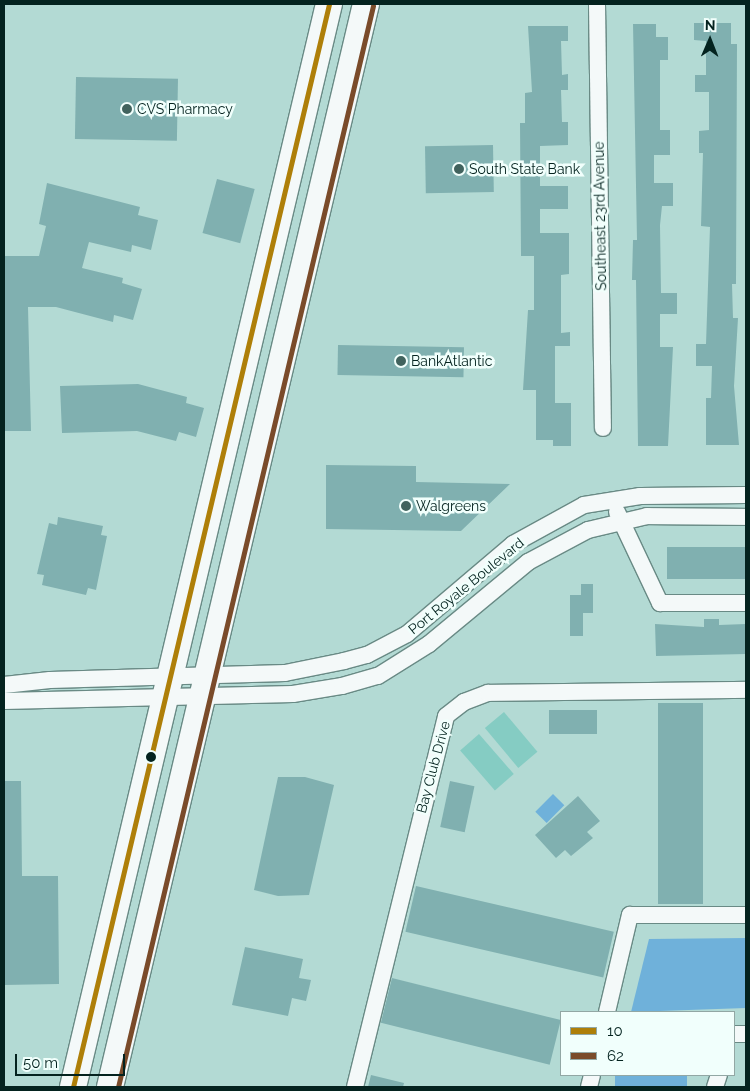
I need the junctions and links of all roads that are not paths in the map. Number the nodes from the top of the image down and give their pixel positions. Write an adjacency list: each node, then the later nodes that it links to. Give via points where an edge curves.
1 (330, 4): 4 (main road)
2 (366, 4): 5 (main road)
3 (597, 4): 7 (street, Southeast 23rd Avenue)
4 (254, 326): 5 (main road, via 262,364); 6 (main road)
5 (276, 385): 8 (main road)
6 (239, 386): 8 (main road, via 255,412); 16 (main road)
7 (604, 428)
8 (261, 448): 15 (main road)
9 (746, 495): 10 (street, Port Royale Boulevard)
10 (611, 499): 12 (street); 15 (street, Port Royale Boulevard, via 584,505 513,544 407,634 367,655)
11 (746, 517): 12 (street, Port Royale Boulevard, via 647,516)
12 (620, 520): 13 (street, via 660,603); 15 (street, Port Royale Boulevard, via 588,530 528,562 430,644 378,676 294,694)
13 (746, 603)
14 (4, 685): 16 (street, Port Royale Boulevard)
15 (204, 686): 16 (street, Port Royale Boulevard); 16 (street); 22 (main road)
16 (167, 687): 18 (street); 21 (main road)
17 (746, 690): 23 (street, Bay Club Drive, via 488,693 464,702 446,716)
18 (4, 701)
19 (746, 915): 20 (street, via 630,915)
20 (607, 1011)
21 (73, 1087)
22 (110, 1087)
23 (355, 1087)

